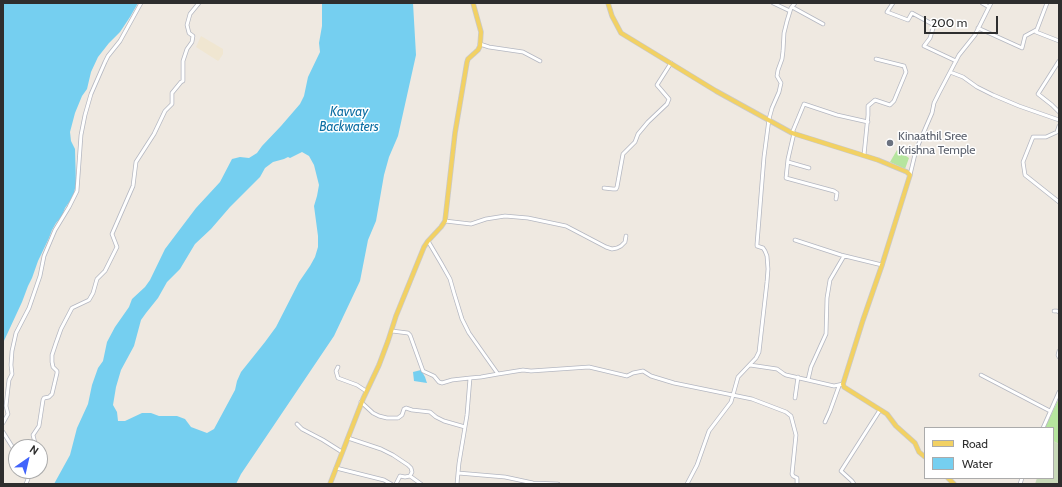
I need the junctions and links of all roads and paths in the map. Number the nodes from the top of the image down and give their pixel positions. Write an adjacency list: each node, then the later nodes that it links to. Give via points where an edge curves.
1 (141, 3): 64 (street, via 105,62 91,94 81,135 76,191 44,256 29,308 16,333 12,351 12,374 8,383 8,414)
2 (198, 3): 69 (street, via 190,14 189,33 193,36 183,61 183,81 172,92 172,104 136,162 133,186 112,234 117,247 105,271 97,279 93,293 88,300 72,308 61,329 52,354 53,367 58,373 52,394 43,400)
3 (473, 3): 17 (main road, via 480,32)
4 (608, 3): 22 (main road, via 621,33)
5 (773, 3): 12 (street)
6 (795, 3): 12 (street)
7 (893, 3): 20 (street, via 887,12 908,20 912,13 934,25 924,46)
8 (982, 3): 11 (street)
9 (991, 3): 11 (street)
10 (1047, 3): 15 (street)
11 (989, 7): 14 (street)
12 (791, 9): 13 (street); 25 (street, via 777,76 781,83)
13 (823, 24)
14 (978, 28): 15 (street, via 1022,48 1025,36); 20 (street)
15 (1036, 30): 16 (street)
16 (1059, 41)
17 (480, 44): 19 (street, via 516,50); 37 (main road, via 467,62 455,133)
18 (876, 59): 27 (street, via 904,66 906,72 890,105 875,100 868,106)
19 (540, 61)
20 (956, 61): 23 (street)
21 (1059, 61): 24 (street, via 1038,94)
22 (671, 63): 25 (main road); 34 (street, via 657,85 669,99 668,104 648,122 635,142 623,154 617,187)
23 (950, 72): 26 (street, via 993,95); 33 (street, via 934,103 932,114 916,150)
24 (1059, 112)
25 (769, 119): 29 (main road); 48 (street, via 757,244 763,248 767,256 767,282 759,352)
26 (1059, 120)
27 (868, 122): 29 (street, via 804,104); 30 (street)
28 (1059, 126): 36 (street, via 1057,132 1046,137 1033,136 1023,162 1025,175)
29 (793, 133): 30 (main road); 31 (street)
30 (864, 155): 33 (main road)
31 (788, 162): 32 (street); 35 (street, via 786,178 834,191)
32 (809, 168)
33 (910, 175): 42 (main road)
34 (604, 188)
35 (836, 199)
36 (1059, 202)
37 (445, 221): 38 (street, via 471,224 505,216 528,218 566,226 612,249 621,246); 40 (main road)
38 (626, 236)
39 (795, 240): 41 (street)
40 (428, 241): 45 (main road, via 404,295); 50 (street, via 450,279 469,333)
41 (844, 256): 42 (street); 54 (street, via 830,280 826,334)
42 (882, 265): 55 (main road)
43 (1054, 311): 44 (street)
44 (1059, 312)
45 (392, 331): 53 (street, via 410,335 423,371 434,376 439,382); 56 (main road)
46 (1059, 351): 47 (street)
47 (1059, 357)
48 (750, 365): 52 (street, via 777,369 784,374); 58 (street, via 738,377)
49 (338, 367): 56 (street, via 338,378)
50 (498, 374): 53 (street); 58 (street, via 523,370 589,368 627,376 643,371 674,383)
51 (981, 375): 62 (street)
52 (798, 377): 54 (street); 59 (street)
53 (470, 378): 66 (street)
54 (808, 380): 55 (street, via 834,386)
55 (841, 385): 61 (main road); 63 (street)
56 (366, 391): 60 (main road)
57 (1059, 392): 62 (street)
58 (733, 395): 82 (street, via 710,432); 83 (street, via 752,399 791,416 796,435 792,474 797,478)
59 (795, 398)
60 (361, 402): 66 (street, via 373,413 387,418 398,418 406,408 430,412 444,421); 68 (main road)
61 (880, 410): 71 (main road, via 915,443); 84 (street, via 840,471)
62 (1050, 411): 67 (street)
63 (825, 422)
64 (3, 423)
65 (297, 424): 70 (street)
66 (465, 427): 73 (street)
67 (1043, 427)
68 (348, 438): 70 (main road); 74 (street, via 397,458 411,468)
69 (34, 439)
70 (342, 452): 72 (main road)
71 (924, 456)
72 (336, 468): 76 (main road); 77 (street)
73 (458, 473): 75 (street, via 505,477); 80 (street)
74 (410, 476): 78 (street, via 400,476); 79 (street)
75 (529, 483): 81 (street)
76 (330, 484)
77 (391, 484)
78 (396, 484)
79 (421, 484)
80 (457, 484)
81 (558, 484)
82 (687, 484)
83 (797, 484)
84 (854, 484)

